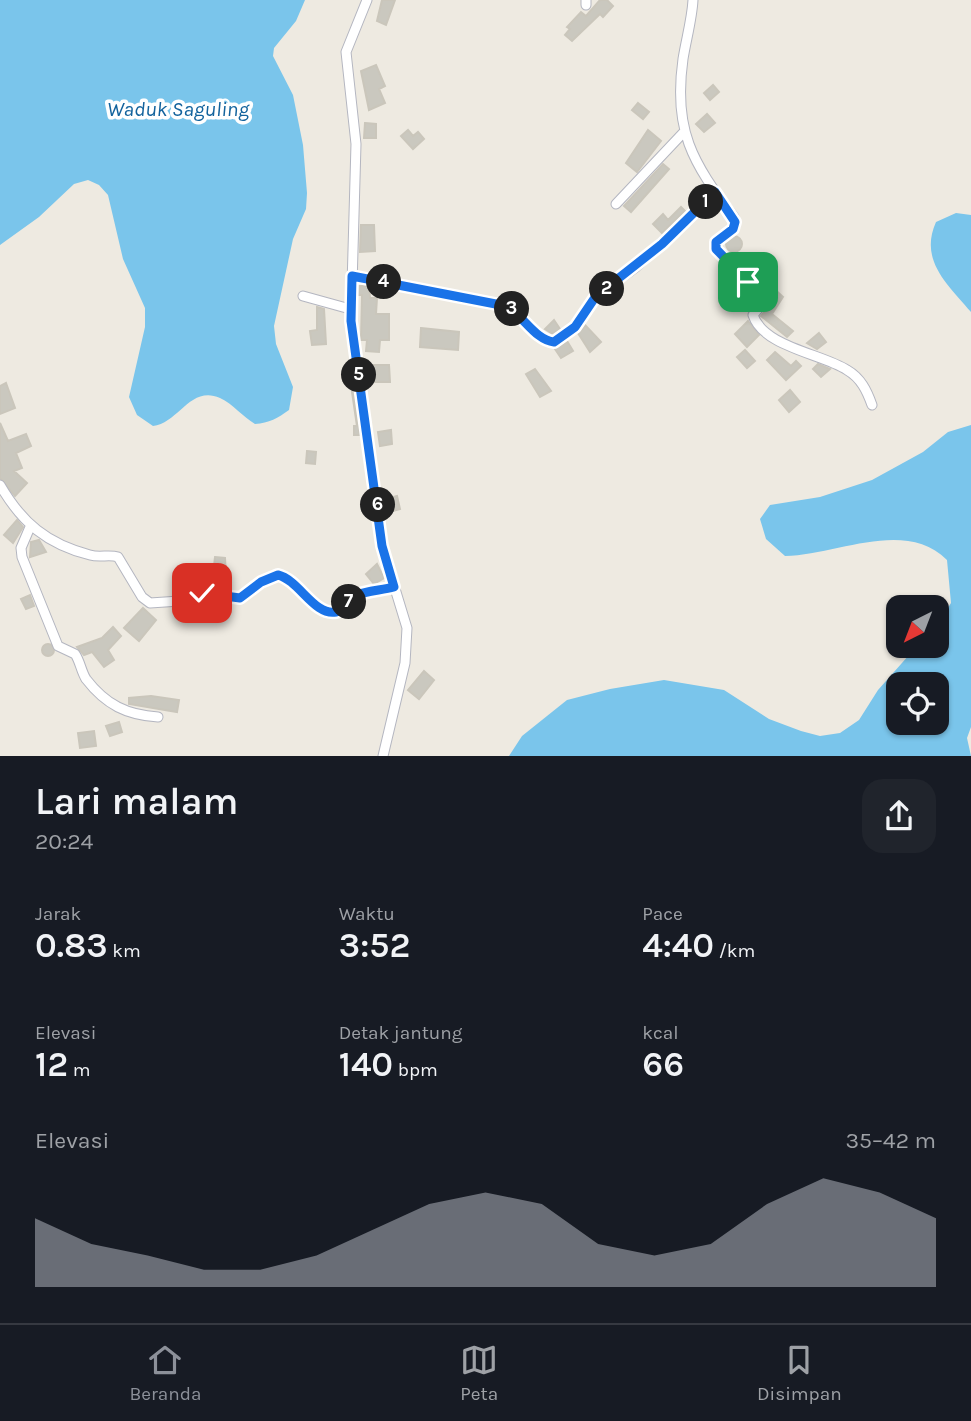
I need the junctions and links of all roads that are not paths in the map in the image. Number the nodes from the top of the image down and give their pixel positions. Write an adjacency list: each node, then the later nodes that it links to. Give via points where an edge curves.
1 (367, 0): 6 (street, via 346,52 356,144)
2 (693, 0): 3 (street, via 681,74)
3 (683, 133): 4 (street); 5 (street)
4 (715, 192): 6 (street, via 662,244 596,296 575,327 554,342 540,337 506,306); 9 (street, via 735,222 715,245 761,295 754,320 798,351 849,371 867,391)
5 (616, 204)
6 (352, 276): 8 (street)
7 (303, 296): 8 (street)
8 (351, 309): 12 (street, via 382,546)
9 (872, 405)
10 (0, 485): 11 (street)
11 (30, 527): 12 (street, via 88,555 118,557 142,597 155,605 198,593 240,598 278,575 291,580 323,610 334,613 357,595); 13 (street, via 22,557 58,646 75,654 84,677 116,706 132,715)
12 (394, 587): 14 (street, via 407,628 406,654)
13 (158, 717)
14 (383, 756)

